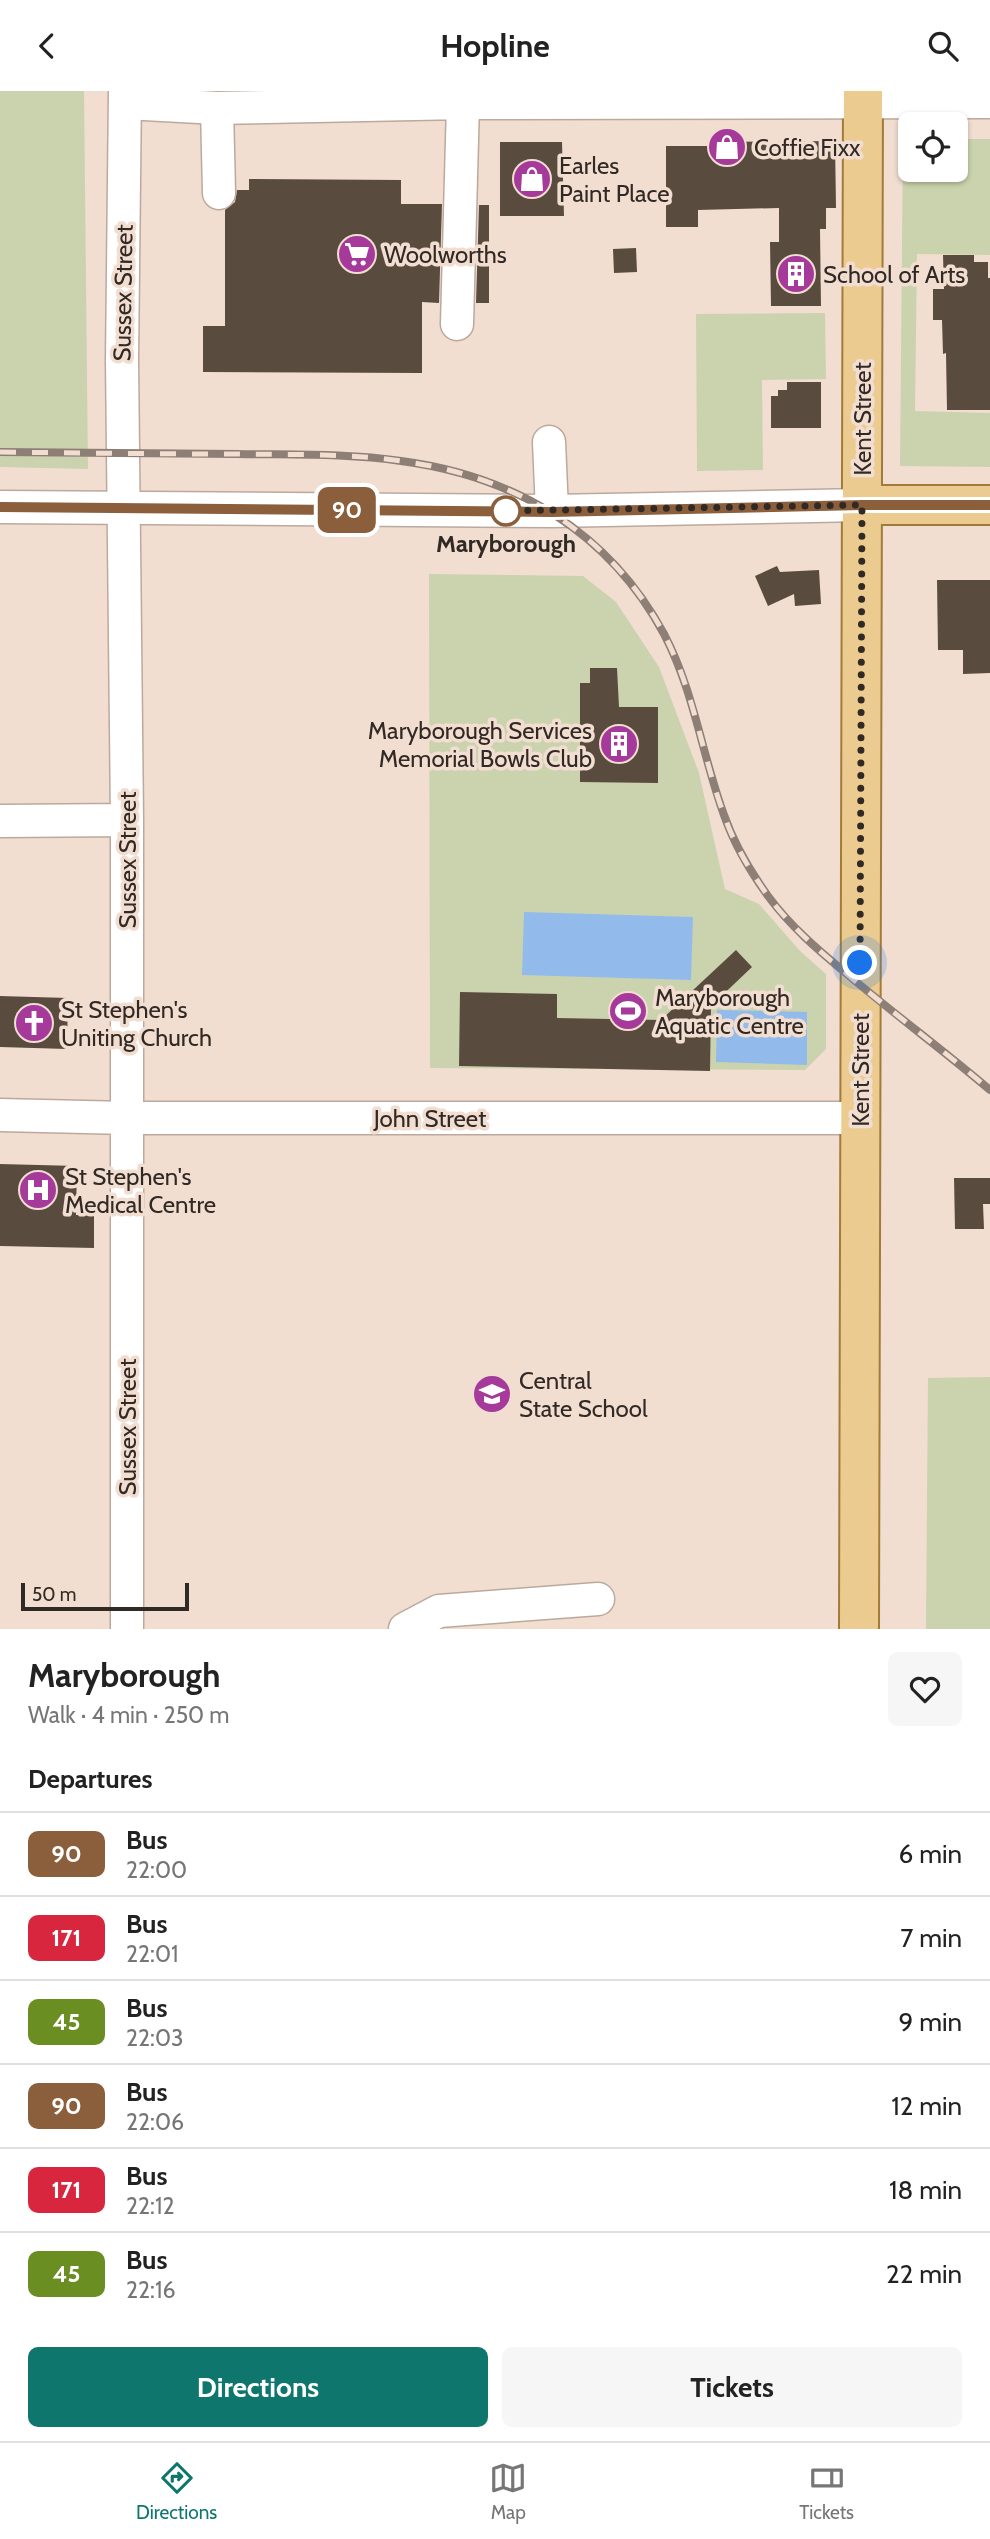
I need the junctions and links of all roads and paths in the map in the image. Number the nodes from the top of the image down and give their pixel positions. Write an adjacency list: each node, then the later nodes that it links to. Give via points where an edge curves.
1 (863, 96): 3 (street); 4 (street); 9 (main road, Kent Street)
2 (126, 97): 5 (street); 12 (street, Sussex Street)
3 (990, 102)
4 (463, 103): 5 (street); 7 (street)
5 (217, 108): 6 (street)
6 (219, 194)
7 (457, 324)
8 (549, 442): 13 (street)
9 (862, 505): 10 (main road); 13 (street); 18 (main road, Kent Street)
10 (990, 505)
11 (0, 507): 12 (street)
12 (125, 508): 13 (street); 14 (street, Sussex Street)
13 (552, 512)
14 (127, 820): 15 (street); 17 (street, Sussex Street)
15 (0, 821)
16 (0, 1115): 17 (street, John Street)
17 (127, 1118): 18 (street, John Street); 20 (street, Sussex Street)
18 (861, 1118): 22 (main road, Kent Street)
19 (598, 1599): 21 (street, via 439,1611)
20 (127, 1629)
21 (405, 1629)
22 (859, 1629)

